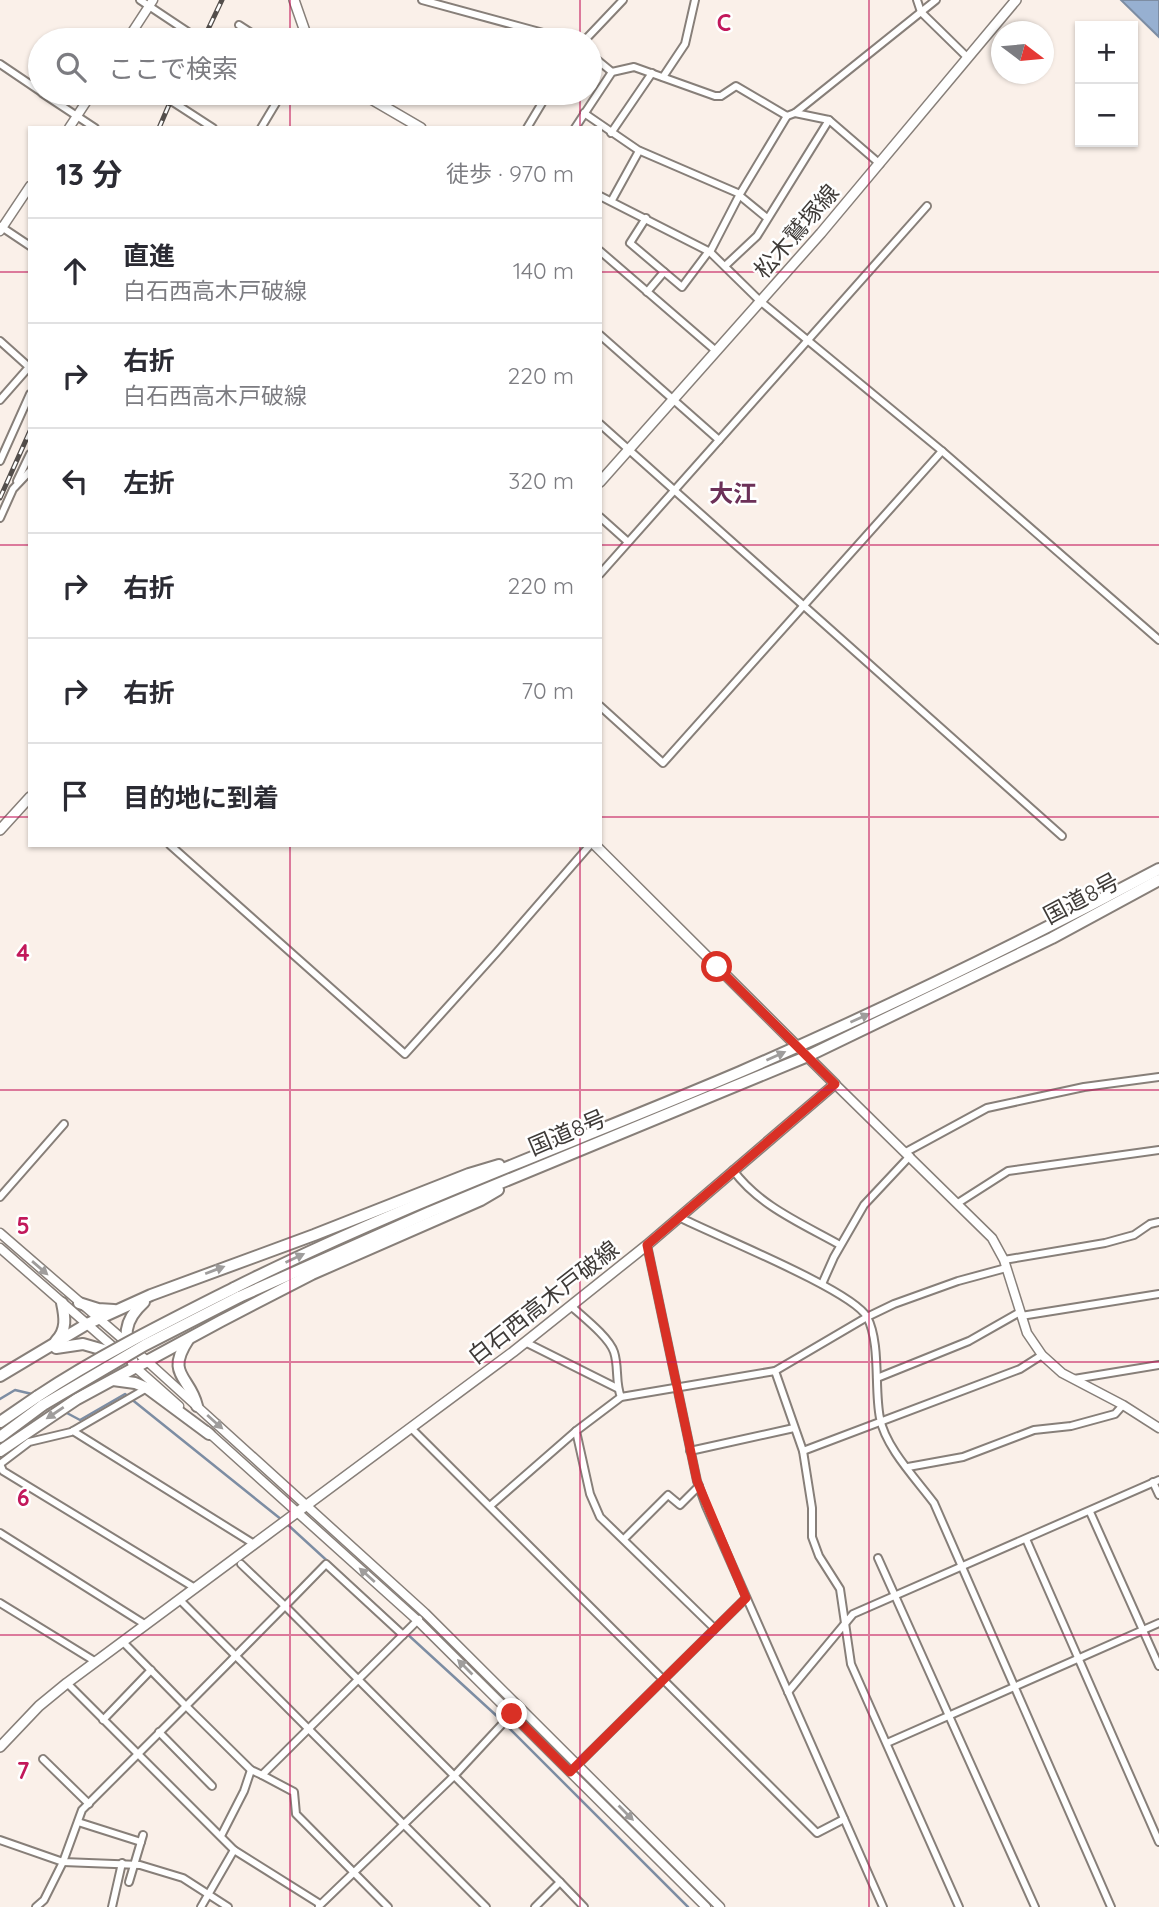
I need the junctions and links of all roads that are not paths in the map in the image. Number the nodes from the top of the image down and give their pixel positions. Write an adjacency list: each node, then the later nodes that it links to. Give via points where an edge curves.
1 (140, 0): 9 (street)
2 (294, 0): 15 (main road)
3 (422, 0): 16 (street)
4 (623, 0): 17 (street)
5 (695, 0): 23 (street, via 685,44)
6 (917, 0): 10 (street)
7 (936, 0): 10 (street)
8 (1016, 0): 18 (main road, 松木鷲塚線)
9 (151, 3): 12 (street); 13 (street)
10 (922, 12): 18 (street); 34 (street)
11 (239, 25): 14 (street)
12 (135, 28)
13 (184, 28)
14 (244, 28)
15 (304, 28)
16 (525, 28)
17 (596, 28)
18 (967, 57): 49 (main road, 松木鷲塚線)
19 (0, 64): 24 (street)
20 (602, 64): 21 (street)
21 (612, 72): 22 (street, via 634,67); 25 (street)
22 (652, 73): 23 (street); 47 (street)
23 (663, 77): 36 (street, via 715,96 736,86)
24 (28, 83)
25 (602, 87)
26 (60, 105): 35 (street)
27 (84, 105): 35 (street)
28 (178, 105): 40 (street)
29 (275, 105): 41 (street)
30 (382, 105): 42 (main road)
31 (541, 105): 43 (street)
32 (589, 105): 33 (street)
33 (584, 113): 44 (street); 46 (street)
34 (795, 113): 36 (street); 37 (street)
35 (77, 116): 38 (street); 39 (street)
36 (787, 116): 51 (street)
37 (830, 120): 49 (street); 56 (street)
38 (70, 126)
39 (92, 126)
40 (211, 126)
41 (262, 126)
42 (418, 126)
43 (528, 126)
44 (576, 126)
45 (602, 126): 47 (street)
46 (602, 126)
47 (611, 133): 48 (street)
48 (639, 151): 51 (street); 53 (street)
49 (880, 164): 64 (main road, 松木鷲塚線)
50 (28, 190): 57 (street)
51 (740, 194): 56 (street); 59 (street)
52 (602, 197): 53 (street)
53 (612, 201): 55 (street)
54 (926, 206): 66 (street)
55 (646, 218): 59 (street); 62 (street, via 630,243)
56 (767, 219): 61 (street, via 757,236)
57 (1, 228): 58 (street)
58 (28, 245)
59 (709, 251): 61 (street); 62 (street, via 682,287)
60 (602, 253): 63 (street)
61 (725, 266): 64 (street)
62 (664, 272): 63 (street)
63 (647, 292): 68 (street)
64 (760, 302): 66 (street); 68 (main road, 松木鷲塚線)
65 (602, 337): 72 (street)
66 (808, 339): 75 (street); 77 (street)
67 (0, 341): 69 (street)
68 (716, 351): 72 (main road, 松木鷲塚線)
69 (28, 365)
70 (28, 369): 73 (street)
71 (28, 398): 79 (street)
72 (673, 400): 75 (street); 76 (main road, 松木鷲塚線)
73 (0, 401)
74 (602, 426): 76 (street)
75 (719, 440): 83 (street)
76 (630, 450): 81 (main road, 松木鷲塚線); 83 (street)
77 (942, 451): 88 (street); 89 (street)
78 (28, 458): 82 (street)
79 (0, 461)
80 (28, 473): 82 (street)
81 (602, 480)
82 (13, 489): 84 (street)
83 (673, 491): 86 (street); 88 (street)
84 (0, 518)
85 (602, 519): 86 (street)
86 (628, 542): 87 (street)
87 (602, 572)
88 (804, 605): 90 (street, via 663,763); 93 (street)
89 (1159, 640)
90 (602, 708)
91 (28, 799): 92 (main road)
92 (0, 831)
93 (1062, 836)
94 (172, 847): 95 (street, via 405,1054)
95 (590, 847)
96 (594, 847): 99 (main road)
97 (1159, 869): 99 (highway, 国道8号, one-way to 97, via 1048,929)
98 (1159, 880): 100 (highway, 国道8号, via 1052,938)
99 (797, 1046): 100 (main road); 105 (highway, 国道8号, one-way to 99)
100 (808, 1056): 102 (main road); 108 (highway, 国道8号)
101 (1159, 1077): 106 (street, via 987,1108)
102 (833, 1082): 106 (street); 107 (main road, 白石西高木戸破線)
103 (64, 1124): 109 (street)
104 (1159, 1150): 110 (street, via 1008,1171)
105 (550, 1151): 119 (highway, 国道8号, one-way to 105, via 387,1217); 121 (highway, one-way to 105, via 469,1174)
106 (908, 1154): 110 (street); 115 (street, via 864,1205)
107 (733, 1170): 111 (main road, 白石西高木戸破線); 115 (street, via 763,1200)
108 (524, 1173): 119 (highway, 国道8号); 130 (highway, via 481,1200 312,1275)
109 (0, 1197)
110 (958, 1203): 117 (street, via 992,1238)
111 (678, 1217): 114 (main road, 白石西高木戸破線); 118 (street)
112 (1159, 1223): 117 (street, via 1134,1235)
113 (0, 1233): 123 (street, one-way to 123)
114 (647, 1245): 124 (main road, 白石西高木戸破線); 146 (street)
115 (840, 1245): 118 (street)
116 (0, 1248): 122 (street)
117 (1005, 1264): 126 (street); 127 (street)
118 (822, 1284): 127 (street)
119 (236, 1293): 148 (highway, 国道8号, bridge)
120 (1159, 1294): 126 (street)
121 (151, 1295): 125 (highway); 131 (highway, via 129,1319)
122 (62, 1303): 129 (street); 133 (highway, via 64,1328)
123 (79, 1303): 125 (highway, via 108,1311); 128 (street)
124 (571, 1306): 132 (main road, 白石西高木戸破線); 145 (street, via 614,1352)
125 (120, 1309): 128 (highway)
126 (1021, 1314): 135 (street); 141 (street, via 969,1341)
127 (867, 1317): 139 (street); 141 (street)
128 (99, 1319): 129 (highway); 131 (street)
129 (87, 1324): 133 (highway); 134 (street)
130 (188, 1340): 136 (highway); 150 (highway, via 177,1362)
131 (125, 1342): 136 (street); 138 (highway)
132 (526, 1342): 145 (street); 153 (main road, 白石西高木戸破線)
133 (43, 1352): 134 (highway, via 83,1343); 140 (highway)
134 (122, 1355): 138 (street)
135 (1042, 1356): 142 (street); 151 (street, via 1020,1369)
136 (145, 1361): 138 (highway); 150 (street)
137 (1159, 1365): 142 (street)
138 (134, 1366): 143 (highway); 158 (street)
139 (775, 1371): 146 (street); 154 (street)
140 (0, 1376)
141 (877, 1378): 151 (street)
142 (1073, 1379): 149 (street)
143 (112, 1380): 144 (highway); 160 (highway, one-way to 160)
144 (146, 1388): 156 (street); 158 (highway)
145 (617, 1388): 147 (street)
146 (677, 1389): 147 (street); 161 (street)
147 (621, 1397): 157 (street)
148 (40, 1401): 152 (highway, 国道8号); 159 (highway, 国道8号)
149 (1123, 1405): 155 (street); 164 (street, via 1115,1414 1034,1430 963,1457)
150 (197, 1406): 168 (street, one-way to 168)
151 (880, 1420): 162 (street); 164 (street)
152 (0, 1422)
153 (411, 1428): 168 (main road, 白石西高木戸破線); 169 (street)
154 (794, 1428): 161 (street); 162 (street)
155 (1159, 1428)
156 (73, 1431): 163 (street, via 29,1442); 175 (street)
157 (576, 1431): 169 (street); 173 (street, via 595,1506 600,1517)
158 (209, 1434): 171 (street)
159 (0, 1437)
160 (0, 1451)
161 (690, 1451): 166 (street)
162 (803, 1451): 187 (street, via 812,1538 840,1589)
163 (0, 1464): 179 (street, via 4,1471)
164 (908, 1467): 178 (street, via 934,1503)
165 (1156, 1481): 167 (street); 170 (street)
166 (699, 1486): 173 (street, via 680,1505 668,1495); 181 (street)
167 (1159, 1494)
168 (308, 1505): 171 (main road, 白石西高木戸破線); 185 (street)
169 (491, 1506): 199 (street)
170 (1090, 1512): 174 (street); 191 (street)
171 (298, 1513): 175 (main road, 白石西高木戸破線); 186 (street, one-way to 171)
172 (0, 1533): 189 (street)
173 (624, 1539): 190 (street)
174 (1026, 1539): 178 (street); 195 (street)
175 (254, 1544): 179 (main road, 白石西高木戸破線)
176 (878, 1558): 180 (street)
177 (241, 1564): 184 (street)
178 (963, 1566): 180 (street); 202 (street)
179 (195, 1588): 182 (main road, 白石西高木戸破線)
180 (896, 1595): 187 (street); 207 (street)
181 (746, 1598): 190 (street); 203 (street)
182 (180, 1600): 189 (main road, 白石西高木戸破線); 194 (street)
183 (0, 1603): 196 (street)
184 (285, 1606): 192 (street, via 326,1564); 194 (street); 200 (street)
185 (425, 1613): 186 (street); 205 (street)
186 (417, 1620): 192 (street); 206 (street, one-way to 186)
187 (846, 1620): 203 (street); 211 (street, via 851,1664)
188 (1159, 1623): 191 (street)
189 (146, 1625): 193 (main road, 白石西高木戸破線)
190 (714, 1628): 199 (street)
191 (1143, 1630): 195 (street); 197 (street)
192 (402, 1635): 200 (street)
193 (123, 1642): 196 (main road, 白石西高木戸破線); 198 (street)
194 (234, 1656): 204 (street); 209 (street)
195 (1078, 1658): 202 (street); 227 (street)
196 (96, 1662): 201 (main road, 白石西高木戸破線)
197 (1159, 1666)
198 (151, 1670): 204 (street); 208 (street)
199 (663, 1678): 215 (street); 222 (street, via 817,1833)
200 (358, 1679): 209 (street); 219 (street)
201 (67, 1683): 208 (street); 212 (main road, 白石西高木戸破線)
202 (1015, 1686): 207 (street); 250 (street)
203 (788, 1692): 222 (street)
204 (186, 1706): 210 (street); 216 (street)
205 (519, 1706): 206 (street); 215 (street)
206 (512, 1714): 217 (street); 219 (street)
207 (950, 1715): 211 (street); 249 (street)
208 (103, 1720): 213 (street)
209 (309, 1730): 218 (street); 224 (street)
210 (159, 1732): 213 (street); 220 (street)
211 (887, 1743): 248 (street)
212 (0, 1747)
213 (138, 1754): 221 (street); 225 (street)
214 (43, 1759): 221 (street)
215 (577, 1765): 217 (street); 246 (street, one-way to 246)
216 (251, 1770): 218 (street); 225 (street)
217 (570, 1772): 245 (street)
218 (262, 1775): 232 (street, via 294,1792 296,1814)
219 (454, 1776): 224 (street); 234 (street)
220 (212, 1786)
221 (89, 1804): 223 (street)
222 (845, 1819): 247 (street)
223 (78, 1822): 229 (street); 231 (street, via 142,1838)
224 (404, 1826): 232 (street); 242 (street)
225 (221, 1836): 228 (street)
226 (0, 1840): 229 (street)
227 (1159, 1842)
228 (234, 1850): 235 (street); 236 (street)
229 (62, 1862): 230 (street); 237 (street)
230 (122, 1863): 231 (street); 238 (street)
231 (133, 1864): 233 (street); 235 (street, via 183,1878)
232 (354, 1873): 236 (street); 241 (street)
233 (129, 1882)
234 (560, 1882): 243 (street); 244 (street)
235 (208, 1893): 239 (street); 240 (street)
236 (319, 1906)
237 (36, 1907)
238 (112, 1907)
239 (201, 1907)
240 (228, 1907)
241 (388, 1907)
242 (486, 1907)
243 (535, 1907)
244 (584, 1907)
245 (706, 1907)
246 (720, 1907)
247 (883, 1907)
248 (959, 1907)
249 (1035, 1907)
250 (1111, 1907)

